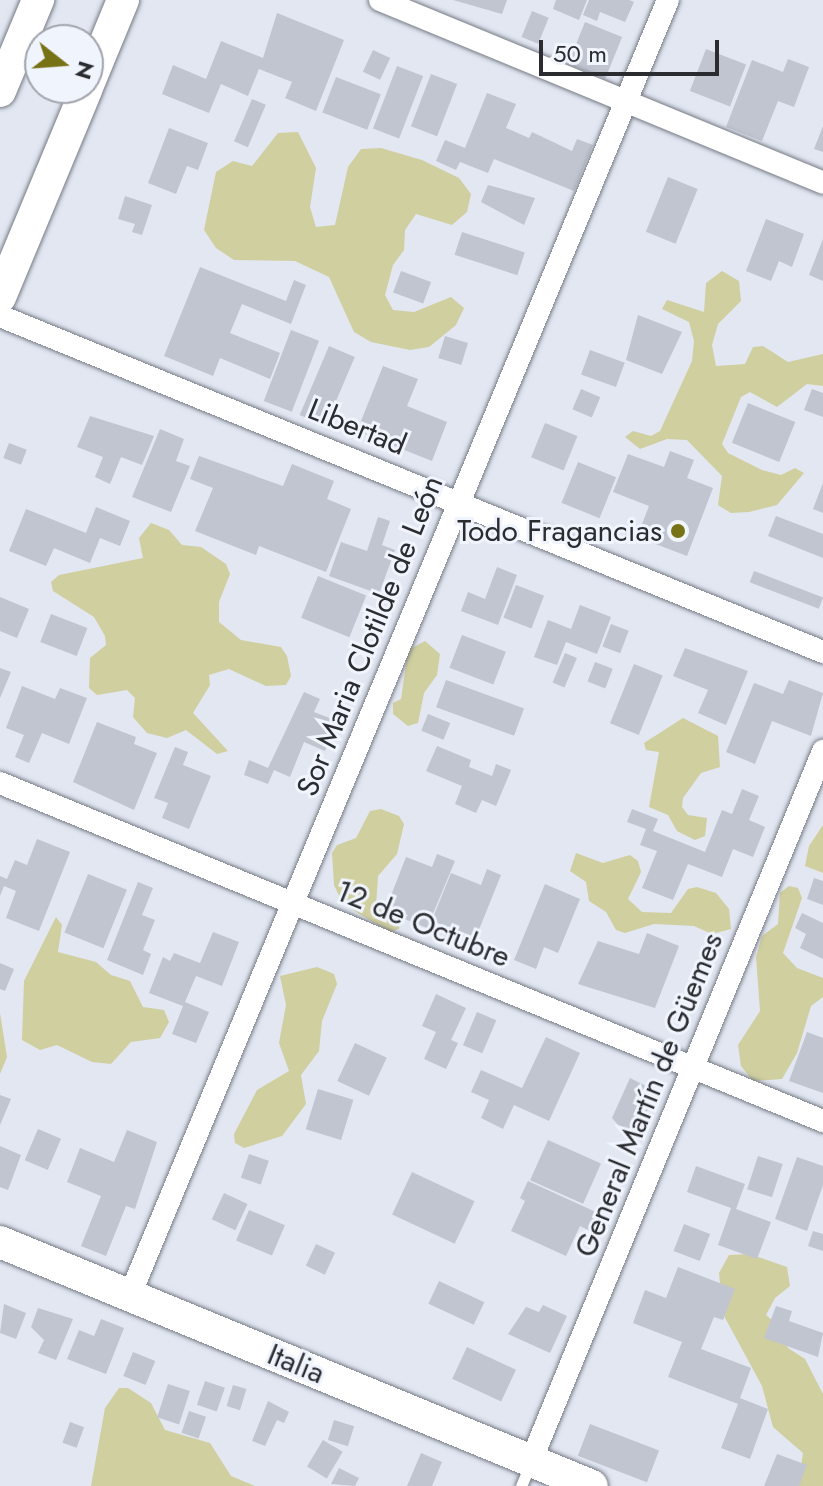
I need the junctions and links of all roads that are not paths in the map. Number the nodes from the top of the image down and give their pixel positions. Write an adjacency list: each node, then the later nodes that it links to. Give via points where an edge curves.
1 (38, 0): 6 (street)
2 (123, 0): 5 (street)
3 (380, 0): 7 (street)
4 (668, 0): 7 (street, Sor Maria Clotilde de León)
5 (104, 45)
6 (0, 91)
7 (626, 101): 9 (street); 12 (street, Sor Maria Clotilde de León)
8 (80, 104): 10 (street)
9 (823, 183)
10 (0, 297)
11 (0, 316): 12 (street, Libertad)
12 (457, 500): 13 (street, Libertad); 16 (street, Sor Maria Clotilde de León)
13 (823, 652)
14 (823, 751): 17 (street, General Martín de Güemes)
15 (0, 783): 16 (street, 12 de Octubre)
16 (294, 903): 17 (street, 12 de Octubre); 20 (street, Sor Maria Clotilde de León)
17 (693, 1067): 18 (street, 12 de Octubre); 21 (street, General Martín de Güemes)
18 (823, 1121)
19 (0, 1242): 20 (street, Italia)
20 (130, 1295): 21 (street, Italia)
21 (526, 1474): 22 (street, Italia)
22 (592, 1486)

